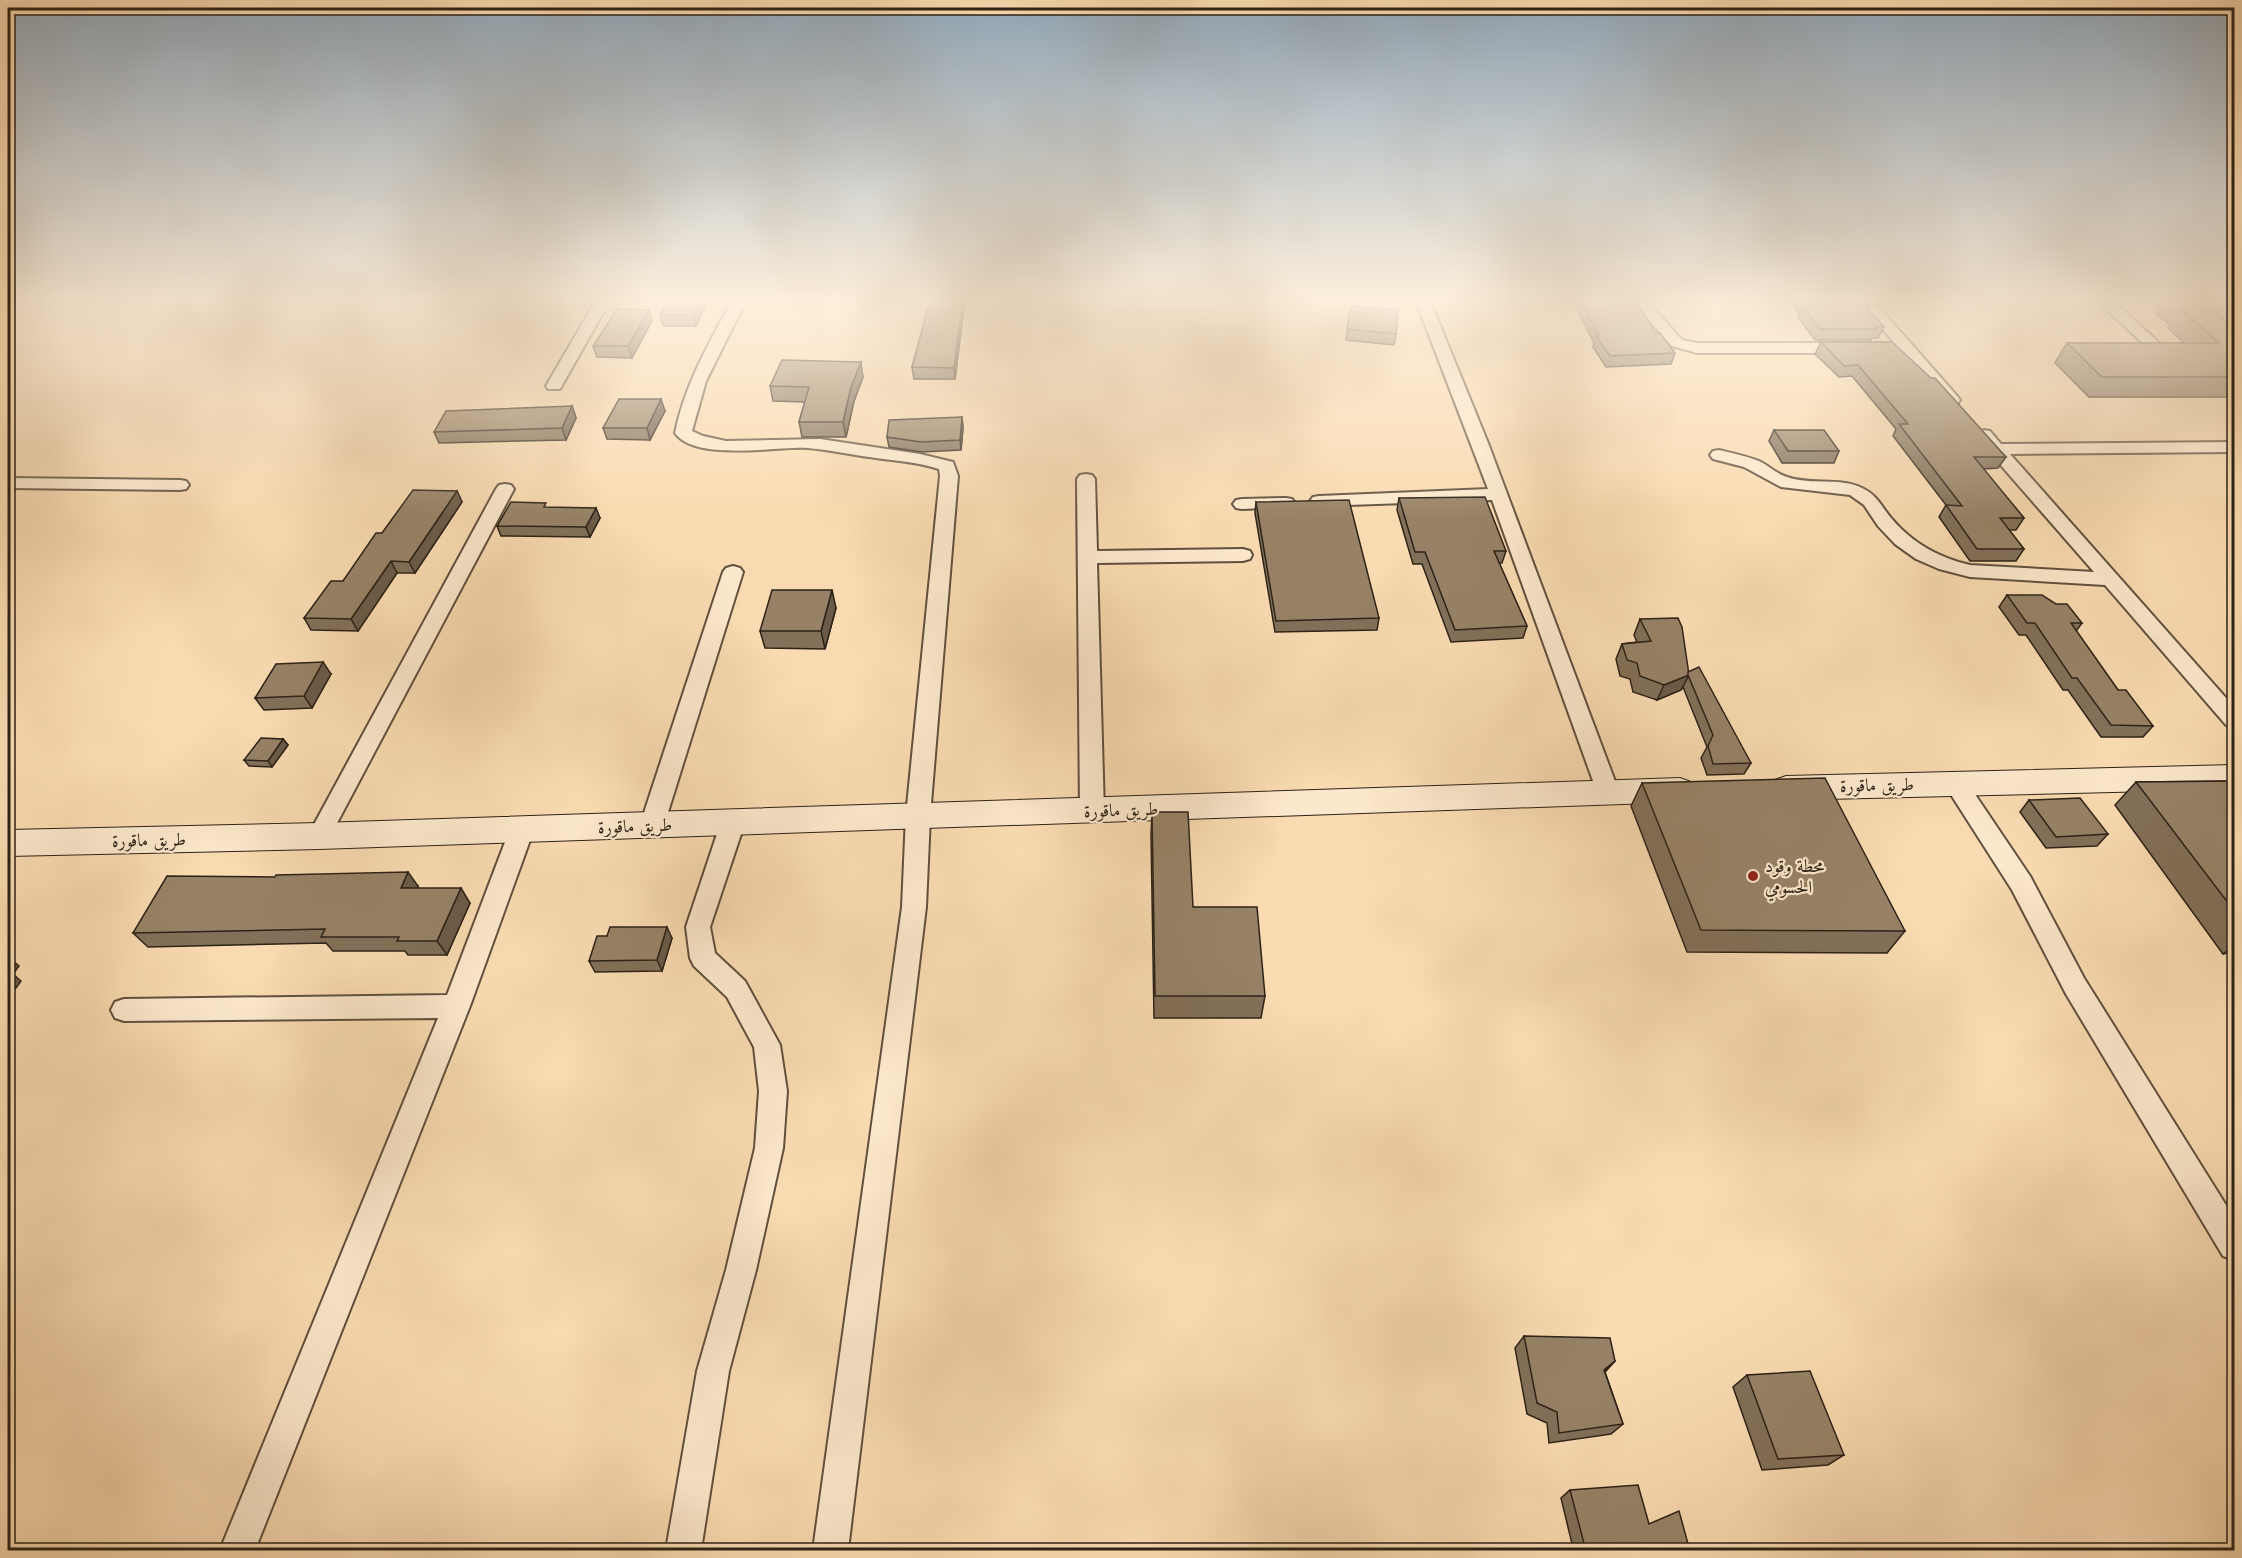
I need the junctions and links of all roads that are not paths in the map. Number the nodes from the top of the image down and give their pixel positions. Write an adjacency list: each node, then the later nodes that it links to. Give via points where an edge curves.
1 (562, 372): 5 (street)
2 (703, 372): 26 (street, via 682,433 693,439 743,448 800,443 843,447 931,460 947,466)
3 (1451, 372): 13 (street)
4 (1926, 372): 7 (street)
5 (554, 386)
6 (2235, 447): 7 (street)
7 (1996, 449): 18 (street)
8 (1719, 455): 18 (street, via 1746,462 1789,483 1858,492 1871,502 1899,539 1954,568)
9 (1086, 479): 16 (street)
10 (8, 483): 11 (street)
11 (180, 485)
12 (505, 489): 30 (street)
13 (1499, 494): 14 (street); 24 (street)
14 (1242, 504)
15 (1243, 555): 16 (street)
16 (1087, 557): 25 (street)
17 (733, 572): 28 (street)
18 (2110, 579): 19 (street)
19 (2235, 720)
20 (2235, 777): 21 (street, طريق ماقورة)
21 (1956, 784): 22 (street, طريق ماقورة); 34 (street, via 2021,884 2075,986)
22 (1759, 788)
23 (1713, 789): 24 (street, طريق ماقورة)
24 (1608, 792): 25 (street, طريق ماقورة)
25 (1092, 812): 26 (street, طريق ماقورة)
26 (918, 816): 27 (street, طريق ماقورة); 37 (street, via 914,907)
27 (733, 822): 28 (street, طريق ماقورة); 36 (street, via 698,927 703,958 736,988 767,1045 773,1092 769,1148 713,1371)
28 (652, 825): 29 (street, طريق ماقورة)
29 (522, 829): 30 (street, طريق ماقورة); 32 (street)
30 (319, 836): 31 (street, طريق ماقورة)
31 (8, 843)
32 (457, 1006): 33 (street); 35 (street)
33 (124, 1010)
34 (2235, 1245)
35 (237, 1551)
36 (683, 1551)
37 (831, 1551)

